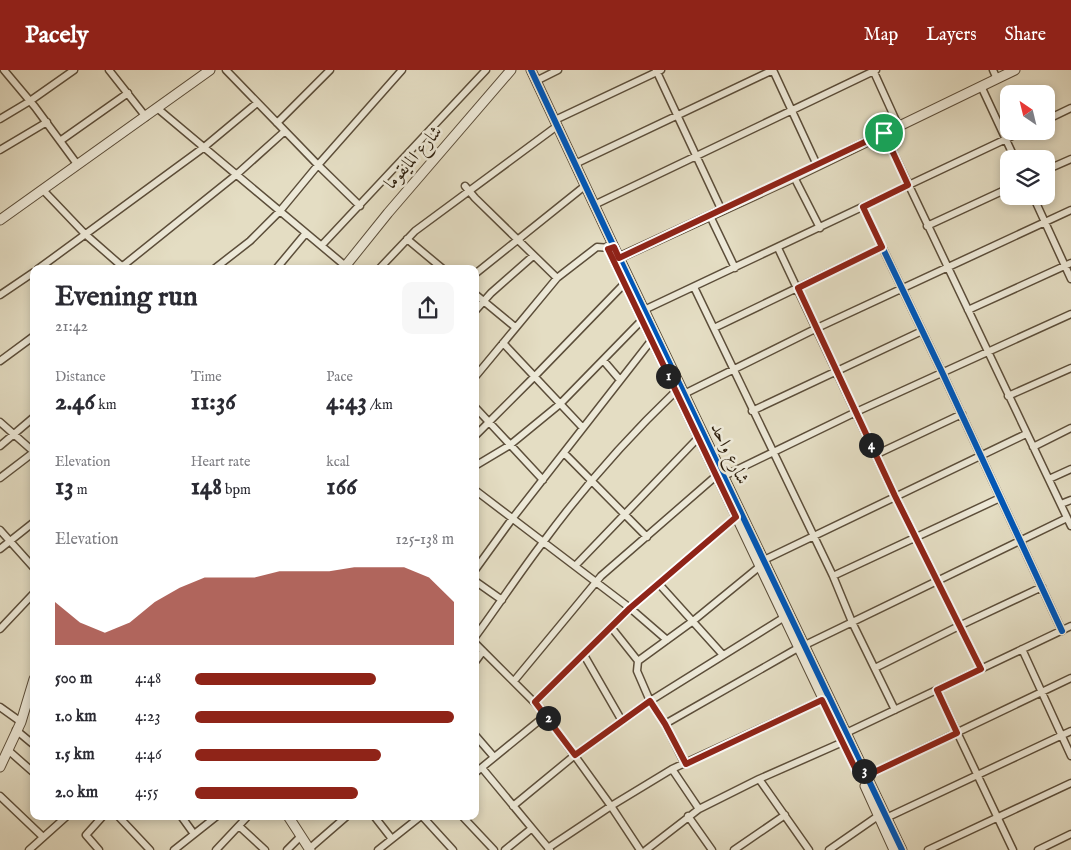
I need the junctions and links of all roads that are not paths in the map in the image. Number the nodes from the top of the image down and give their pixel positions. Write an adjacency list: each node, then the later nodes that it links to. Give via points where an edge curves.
1 (4, 70): 21 (street)
2 (74, 70): 21 (street)
3 (109, 70): 20 (street)
4 (210, 70): 23 (street)
5 (226, 70): 22 (street)
6 (330, 70): 31 (street)
7 (402, 70): 45 (street)
8 (486, 70): 58 (street)
9 (511, 70): 84 (street, شارع المايقوما, via 388,213)
10 (525, 70): 32 (street, شارع واحد)
11 (531, 70): 18 (street, شارع واحد)
12 (558, 70): 18 (street)
13 (773, 70): 25 (street); 26 (street)
14 (874, 70): 25 (street); 33 (street)
15 (1016, 70): 17 (street)
16 (658, 71): 26 (street); 32 (street)
17 (995, 74): 19 (street)
18 (536, 80): 32 (street, شارع واحد)
19 (981, 86): 33 (street); 34 (street)
20 (128, 93): 27 (street); 38 (street)
21 (30, 101): 29 (street); 30 (street)
22 (257, 103): 31 (street); 39 (street)
23 (157, 108): 27 (street); 39 (street)
24 (1071, 108): 28 (street)
25 (791, 110): 41 (street); 46 (street)
26 (678, 115): 41 (street); 44 (street)
27 (146, 116): 43 (street)
28 (1055, 116)
29 (0, 119)
30 (46, 122): 38 (street); 40 (street)
31 (277, 123): 35 (street)
32 (554, 124): 44 (street, شارع واحد); 52 (street, شارع واحد); 54 (street)
33 (898, 125): 36 (street)
34 (1000, 126)
35 (285, 131): 45 (street); 48 (street)
36 (884, 133): 46 (street); 50 (street)
37 (1004, 140): 50 (street)
38 (60, 141): 43 (street)
39 (203, 148): 48 (street); 69 (street)
40 (0, 150)
41 (697, 156): 56 (street); 60 (street)
42 (1071, 159): 47 (street)
43 (77, 164): 53 (street)
44 (576, 164): 56 (street, شارع واحد)
45 (318, 165): 58 (street); 62 (street)
46 (817, 165): 49 (street)
47 (1055, 166)
48 (236, 175): 62 (street); 80 (street)
49 (794, 177): 60 (street); 67 (street)
50 (908, 185): 59 (street); 66 (street)
51 (464, 186): 54 (street)
52 (581, 189): 71 (street); 74 (street, شارع واحد)
53 (42, 190): 64 (street); 69 (street)
54 (470, 192): 70 (street); 71 (street)
55 (1000, 192): 66 (street)
56 (594, 205): 74 (street, شارع واحد)
57 (1037, 205): 65 (street)
58 (360, 206): 72 (street)
59 (863, 207): 67 (street); 73 (street)
60 (722, 210): 63 (street)
61 (1071, 210): 65 (street)
62 (280, 211): 68 (street); 81 (street, via 250,241)
63 (710, 216): 77 (street); 89 (street)
64 (0, 220)
65 (1046, 223): 87 (street); 88 (street)
66 (927, 226): 88 (street)
67 (820, 228): 75 (street)
68 (306, 233): 72 (street); 82 (street)
69 (85, 234): 78 (street); 79 (street)
70 (407, 239): 85 (street); 86 (street)
71 (517, 239): 76 (street); 90 (street)
72 (322, 245): 83 (street)
73 (882, 247): 96 (street); 97 (street)
74 (611, 248): 77 (street, شارع واحد); 92 (street, via 597,247)
75 (778, 248): 89 (street); 96 (street)
76 (534, 256): 92 (street); 100 (street)
77 (616, 259): 94 (street, شارع واحد); 102 (street, شارع واحد)
78 (43, 265)
79 (119, 265)
80 (126, 265)
81 (219, 265)
82 (279, 265)
83 (343, 265)
84 (348, 265)
85 (383, 265)
86 (437, 265)
87 (1068, 265): 93 (street); 103 (street)
88 (946, 267): 97 (street); 103 (street)
89 (735, 268): 95 (street)
90 (479, 271)
91 (30, 274): 98 (street)
92 (556, 278): 106 (street)
93 (1071, 279)
94 (625, 283): 105 (street, شارع واحد); 121 (street)
95 (694, 287): 102 (street); 107 (street)
96 (798, 288): 107 (street); 108 (street)
97 (901, 288): 108 (street); 109 (street)
98 (1, 292)
99 (479, 298): 100 (street)
100 (483, 301): 101 (street); 106 (street)
101 (479, 306)
102 (644, 310): 110 (street, شارع واحد)
103 (968, 310): 113 (street)
104 (1071, 314): 113 (street)
105 (642, 320): 110 (street, شارع واحد); 114 (street)
106 (515, 327): 112 (street)
107 (714, 328): 117 (street)
108 (817, 328): 117 (street); 118 (street)
109 (922, 331): 118 (street); 120 (street)
110 (654, 338): 122 (street); 123 (street, شارع واحد)
111 (30, 339): 115 (street)
112 (503, 343): 119 (street); 121 (street)
113 (988, 352): 120 (street); 124 (street)
114 (603, 360): 122 (street); 125 (street)
115 (0, 361)
116 (1071, 368): 124 (street)
117 (733, 369): 123 (street); 127 (street)
118 (837, 371): 127 (street); 128 (street)
119 (479, 372)
120 (942, 372): 128 (street); 129 (street)
121 (534, 377): 125 (street); 132 (street)
122 (620, 380): 133 (street)
123 (680, 393): 138 (street, شارع واحد); 150 (street, شارع واحد); 154 (street, via 656,410)
124 (1008, 396): 136 (street)
125 (560, 404): 133 (street); 139 (street)
126 (479, 411): 132 (street)
127 (752, 411): 143 (street)
128 (856, 412): 143 (street); 146 (street)
129 (962, 414): 146 (street); 147 (street)
130 (30, 421): 137 (street)
131 (0, 422): 137 (street)
132 (489, 422): 135 (street); 139 (street)
133 (583, 428): 144 (street)
134 (1071, 428): 141 (street)
135 (479, 432)
136 (1026, 434): 141 (street); 147 (street)
137 (14, 435): 140 (street); 142 (street)
138 (698, 438): 150 (street, شارع واحد); 160 (street)
139 (510, 445): 148 (street); 153 (street)
140 (0, 446)
141 (1033, 447): 152 (street)
142 (30, 449)
143 (773, 452): 150 (street); 167 (street)
144 (564, 453): 153 (street); 154 (street)
145 (30, 455): 151 (street)
146 (875, 455): 156 (street)
147 (981, 455): 156 (street); 157 (street)
148 (479, 464)
149 (1071, 469): 152 (street)
150 (720, 476): 161 (street, شارع واحد); 169 (street); 174 (street, شارع واحد)
151 (0, 478)
152 (1049, 479): 159 (street)
153 (542, 480): 163 (street)
154 (591, 482): 160 (street); 171 (street)
155 (479, 493): 163 (street)
156 (895, 496): 167 (street); 168 (street)
157 (1000, 498): 168 (street); 172 (street)
158 (1071, 500): 159 (street)
159 (1061, 504): 162 (street)
160 (624, 515): 169 (street); 178 (street)
161 (736, 517): 174 (street, شارع واحد); 183 (street)
162 (1068, 518): 165 (street); 172 (street)
163 (512, 519): 171 (street); 176 (street)
164 (30, 525): 170 (street)
165 (1071, 526)
166 (0, 530): 170 (street)
167 (813, 536): 177 (street); 179 (street)
168 (916, 536): 179 (street); 180 (street)
169 (647, 537): 181 (street)
170 (10, 540): 173 (street); 175 (street)
171 (543, 541): 178 (street); 186 (street)
172 (1020, 542): 180 (street); 184 (street)
173 (0, 549)
174 (756, 553): 177 (street, شارع واحد)
175 (30, 563)
176 (479, 564)
177 (762, 564): 188 (street, شارع واحد); 189 (street); 198 (street, شارع واحد)
178 (575, 566): 181 (street)
179 (833, 576): 190 (street)
180 (938, 580): 190 (street); 191 (street)
181 (596, 582): 187 (street); 209 (street)
182 (479, 584): 186 (street)
183 (659, 584): 187 (street); 189 (street)
184 (1042, 587): 191 (street); 195 (street)
185 (30, 597): 194 (street)
186 (502, 600): 196 (street)
187 (630, 608): 193 (street); 197 (street)
188 (783, 618): 198 (street, شارع واحد); 203 (street)
189 (693, 621): 197 (street); 203 (street)
190 (852, 622): 198 (street); 206 (street)
191 (959, 626): 206 (street); 207 (street)
192 (1071, 626): 195 (street)
193 (612, 627): 202 (street); 205 (street)
194 (0, 629)
195 (1062, 630): 200 (street)
196 (479, 632)
197 (667, 640): 205 (street)
198 (801, 646): 213 (street, شارع واحد); 220 (street); 225 (street, شارع واحد)
199 (479, 647): 201 (street)
200 (1022, 650): 207 (street); 212 (street)
201 (483, 651): 204 (street); 209 (street)
202 (584, 655): 215 (street); 219 (street)
203 (723, 655): 214 (street)
204 (479, 656)
205 (638, 661): 214 (street, via 636,668)
206 (875, 668): 217 (street)
207 (981, 669): 210 (street)
208 (1071, 678): 212 (street)
209 (514, 681): 215 (street)
210 (937, 690): 217 (street); 223 (street)
211 (30, 692): 221 (street)
212 (1041, 692): 223 (street); 224 (street)
213 (822, 700): 225 (street, شارع واحد); 232 (street)
214 (650, 701): 219 (street); 220 (street)
215 (535, 702): 218 (street)
216 (0, 707): 221 (street)
217 (895, 710): 225 (street)
218 (546, 715): 229 (street); 231 (street)
219 (622, 721): 229 (street)
220 (665, 724): 232 (street)
221 (18, 726): 226 (street); 228 (street)
222 (1071, 731): 224 (street)
223 (957, 733): 239 (street); 240 (street)
224 (1061, 736): 230 (street); 239 (street)
225 (844, 738): 235 (street, شارع واحد); 241 (street)
226 (30, 740)
227 (479, 740): 231 (street)
228 (8, 750): 233 (street); 236 (street)
229 (575, 755): 244 (street); 245 (street)
230 (1071, 756)
231 (494, 757): 234 (street)
232 (686, 764): 237 (street)
233 (0, 767)
234 (482, 768): 238 (street); 244 (street)
235 (859, 768): 240 (street, شارع واحد); 249 (street, شارع واحد)
236 (30, 769)
237 (672, 769): 245 (street); 246 (street)
238 (479, 770)
239 (977, 775): 249 (street); 250 (street)
240 (866, 776): 249 (street, شارع واحد)
241 (759, 779): 246 (street); 247 (street)
242 (1071, 783): 250 (street)
243 (0, 796): 268 (street)
244 (513, 806): 264 (street)
245 (611, 806): 271 (street); 283 (street)
246 (699, 809): 248 (street)
247 (785, 815): 286 (street); 287 (street)
248 (688, 816): 284 (street); 285 (street)
249 (882, 817): 288 (street); 289 (street, شارع واحد); 290 (street, شارع واحد)
250 (998, 818): 291 (street); 292 (street)
251 (62, 820): 268 (street)
252 (100, 820): 273 (street, via 86,835)
253 (122, 820): 274 (street)
254 (184, 820): 265 (street)
255 (211, 820): 265 (street)
256 (245, 820): 263 (street)
257 (291, 820): 267 (street)
258 (342, 820): 270 (street)
259 (377, 820): 269 (street)
260 (417, 820): 269 (street)
261 (426, 820): 280 (street)
262 (466, 820): 281 (street)
263 (240, 826): 276 (street); 277 (street)
264 (531, 829): 271 (street); 282 (street)
265 (194, 834): 275 (street)
266 (1071, 834): 293 (street)
267 (301, 836): 270 (street); 278 (street)
268 (43, 837): 272 (street)
269 (392, 839): 279 (street)
270 (309, 849)
271 (549, 849)
272 (30, 850)
273 (99, 850)
274 (150, 850)
275 (174, 850)
276 (216, 850)
277 (265, 850)
278 (287, 850)
279 (378, 850)
280 (453, 850)
281 (494, 850)
282 (505, 850)
283 (640, 850)
284 (646, 850)
285 (712, 850)
286 (734, 850)
287 (809, 850)
288 (829, 850)
289 (894, 850)
290 (902, 850)
291 (928, 850)
292 (1012, 850)
293 (1038, 850)

